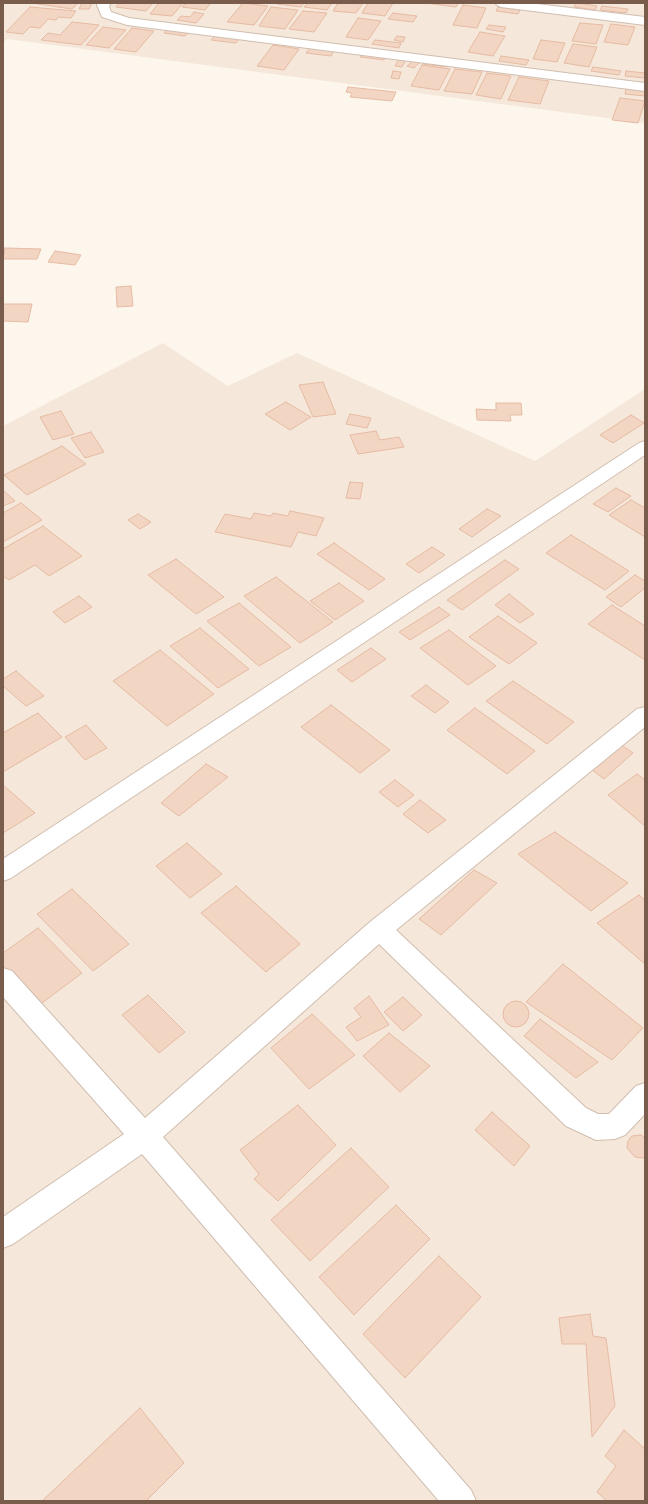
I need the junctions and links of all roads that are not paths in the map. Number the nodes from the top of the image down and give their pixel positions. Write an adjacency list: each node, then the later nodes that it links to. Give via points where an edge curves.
1 (104, 3): 4 (street, via 102,5 106,14 127,21)
2 (501, 3): 3 (street)
3 (645, 21)
4 (645, 87)
5 (645, 447): 7 (street)
6 (645, 715): 8 (street)
7 (3, 871)
8 (379, 930): 10 (street, via 576,1117 596,1127 615,1126); 11 (street)
9 (3, 979): 11 (street)
10 (645, 1096)
11 (144, 1136): 12 (street); 13 (street)
12 (3, 1234)
13 (460, 1501)

